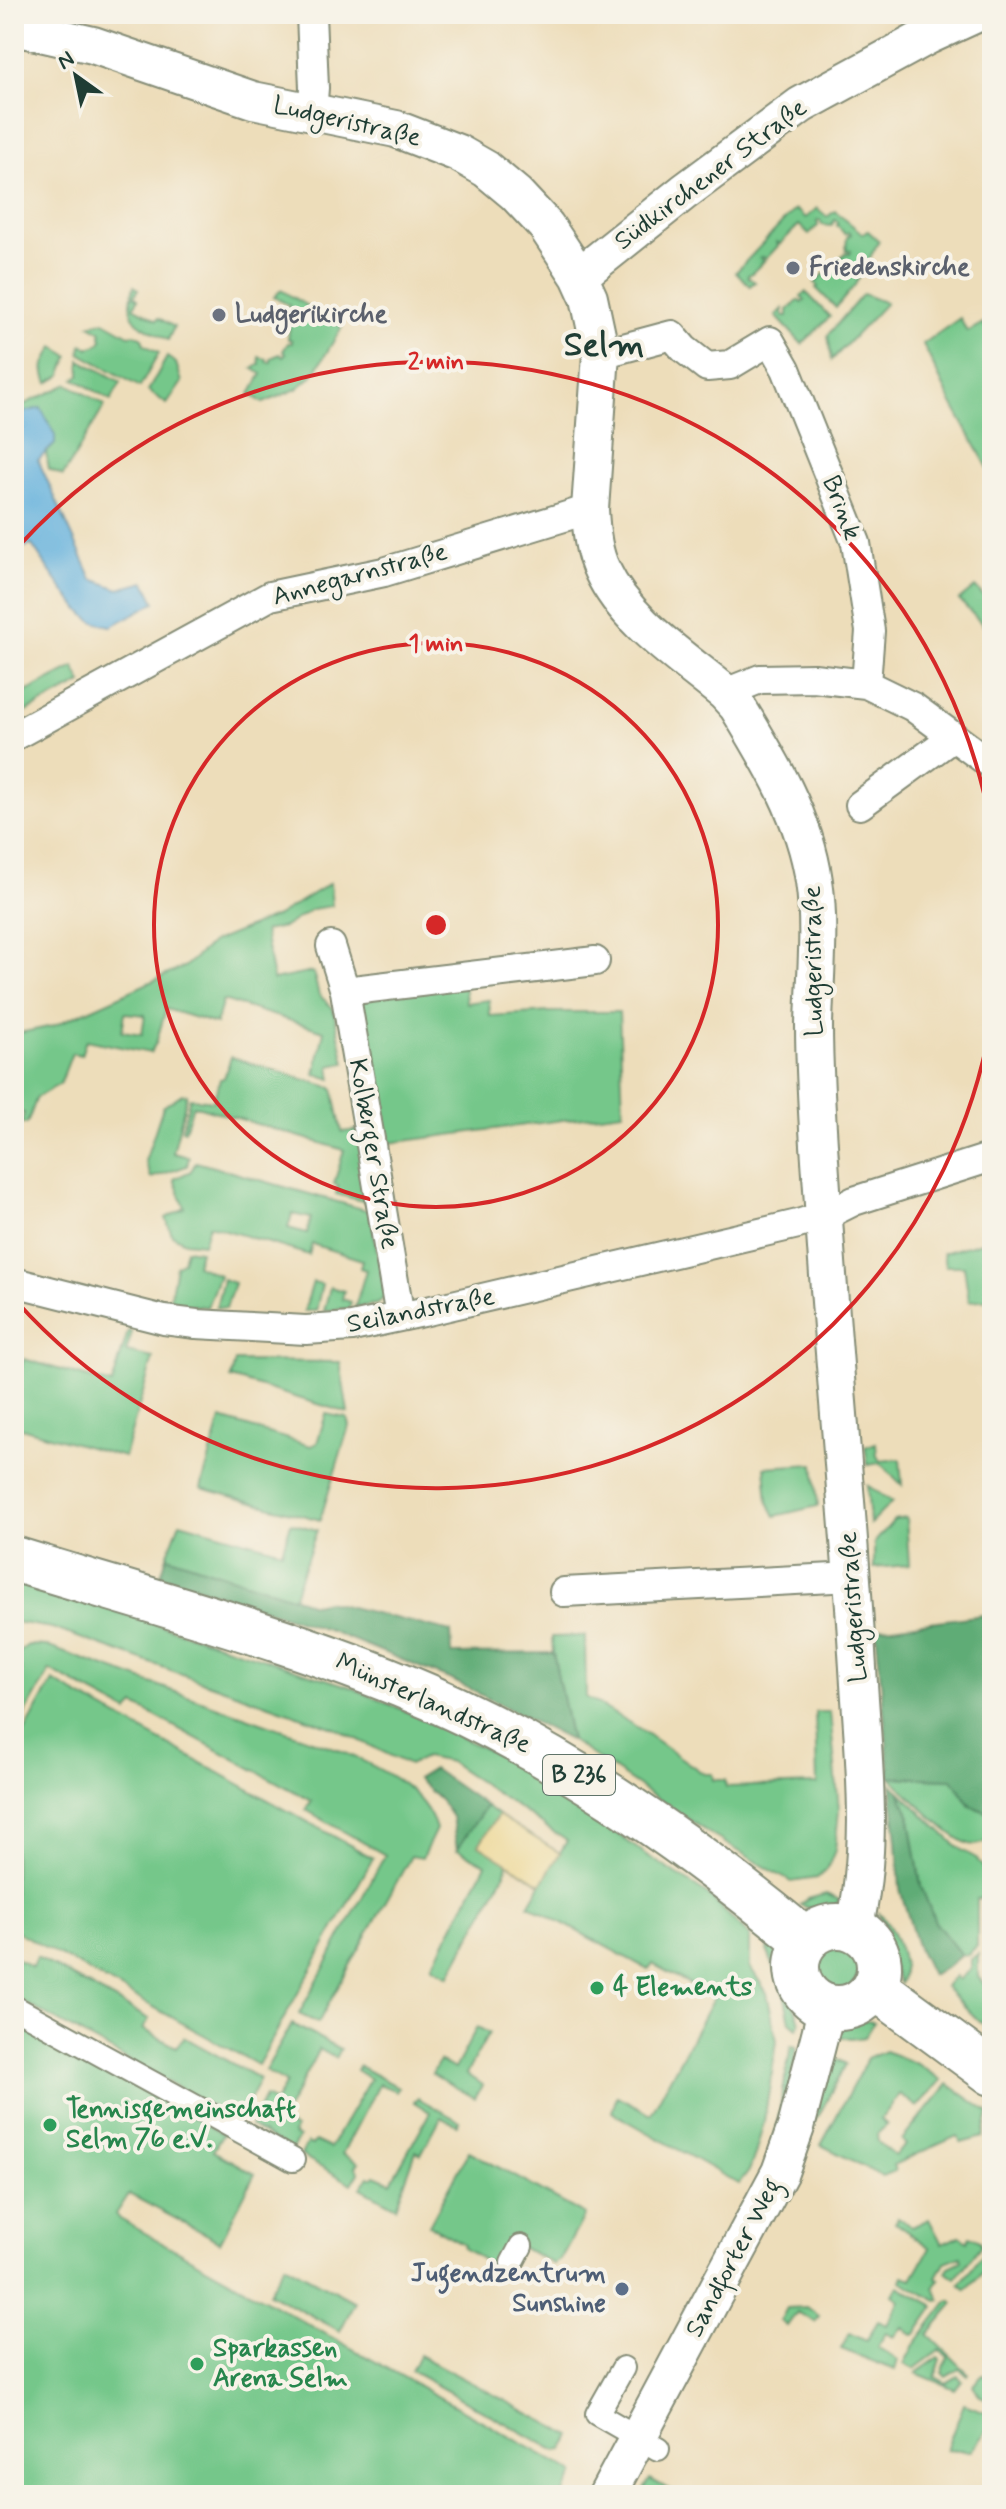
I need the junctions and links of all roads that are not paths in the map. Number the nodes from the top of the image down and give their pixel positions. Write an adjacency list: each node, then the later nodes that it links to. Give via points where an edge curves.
1 (311, 14): 4 (street)
2 (976, 14): 5 (street, Südkirchener Straße, via 801,105)
3 (14, 27): 4 (street, Ludgeristraße, via 93,45 253,100)
4 (312, 113): 5 (street, Ludgeristraße, via 396,129 486,169 546,226)
5 (579, 276): 6 (street, Ludgeristraße)
6 (601, 354): 7 (street, Ludgeristraße); 8 (street, Brink, via 672,335 707,367 730,365 770,341 856,543 870,631)
7 (590, 509): 9 (street, Ludgeristraße, via 600,568 615,595); 10 (street, Annegarnstraße, via 384,572 270,596)
8 (866, 684): 9 (street, via 760,679); 11 (street, via 913,707)
9 (725, 693): 18 (street, Ludgeristraße, via 792,803 814,881 814,1029)
10 (14, 736)
11 (953, 737): 12 (street); 13 (street)
12 (992, 765)
13 (860, 805)
14 (331, 946): 16 (street, Kolberger Straße)
15 (595, 961): 16 (street)
16 (345, 991): 20 (street, Kolberger Straße)
17 (992, 1157): 18 (street, Seilandstraße, via 854,1201)
18 (824, 1216): 20 (street, Seilandstraße); 22 (street, Ludgeristraße)
19 (14, 1282): 20 (street, Seilandstraße, via 196,1324 306,1330)
20 (400, 1317)
21 (14, 1559): 25 (main road, Münsterlandstraße / B 236, via 325,1656 469,1716 577,1773 736,1883)
22 (852, 1577): 23 (street); 24 (street, Ludgeristraße, via 867,1850)
23 (564, 1592)
24 (854, 1929): 25 (main road, via 828,1927); 26 (main road, via 866,1936 879,1960)
25 (806, 1941): 28 (main road, via 797,1974 807,1995)
26 (875, 1987): 28 (main road, via 854,2005); 29 (main road)
27 (14, 2007): 30 (street)
28 (827, 2007): 32 (street, Sandforter Weg, via 780,2172)
29 (992, 2073)
30 (293, 2160)
31 (623, 2368): 32 (street, via 597,2414)
32 (648, 2444): 33 (street, Sandforter Weg)
33 (607, 2495)

